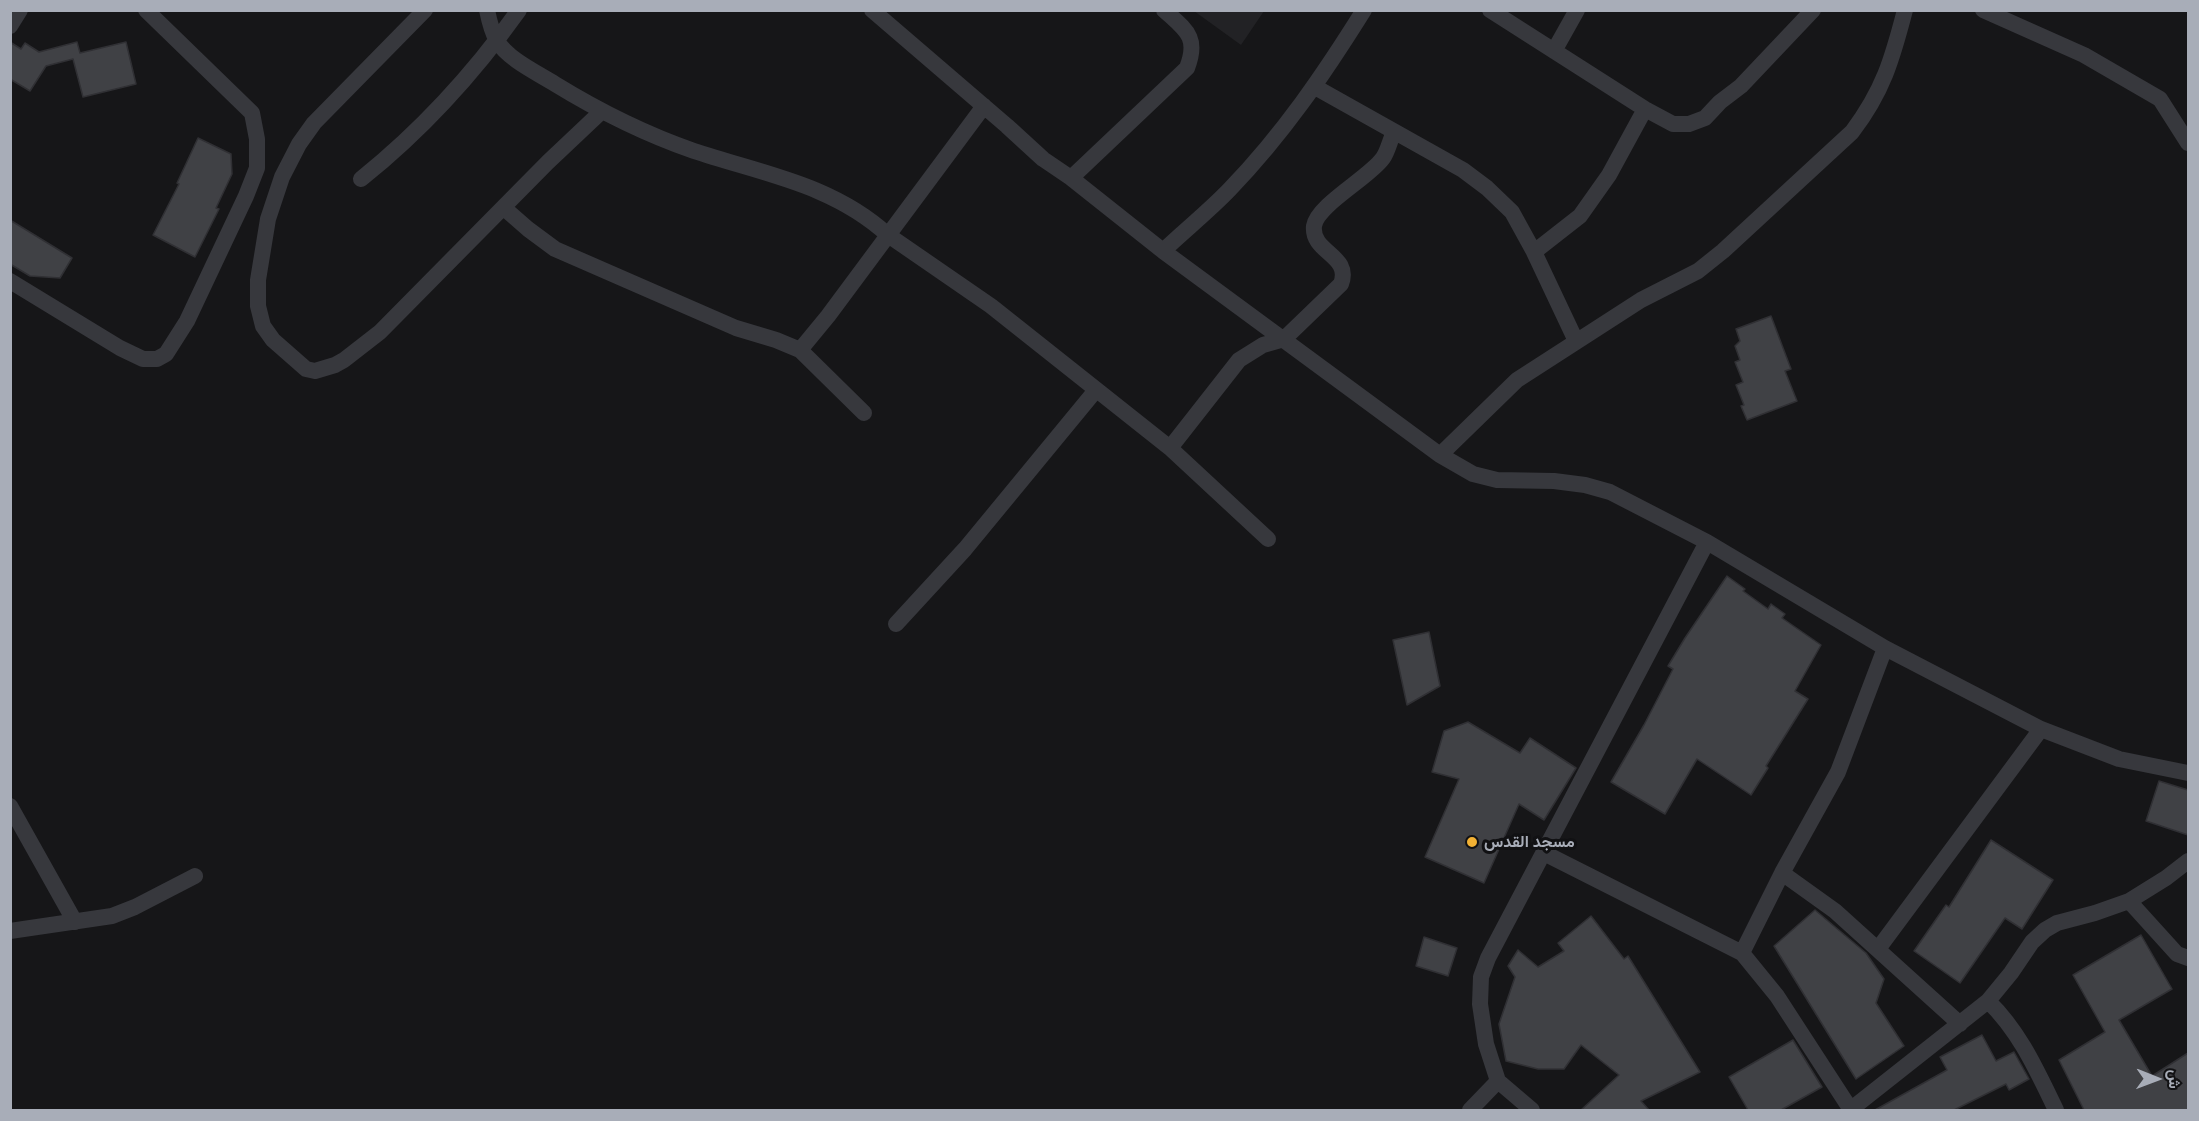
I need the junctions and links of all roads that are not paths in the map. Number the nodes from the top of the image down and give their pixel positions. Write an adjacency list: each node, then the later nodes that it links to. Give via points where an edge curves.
1 (20, 10): 14 (street)
2 (146, 10): 29 (street, via 252,114 257,139 256,168 246,196 187,321 166,354 157,359 143,358)
3 (425, 10): 25 (street, via 331,104 299,144 282,177 268,219 258,280 263,326 306,369 315,371 336,365 380,332)
4 (486, 10): 15 (street)
5 (519, 10): 15 (street)
6 (1164, 10): 23 (street, via 1191,37 1193,53 1187,68)
7 (1364, 10): 17 (street)
8 (1490, 10): 16 (street)
9 (1577, 10): 16 (street)
10 (1813, 10): 19 (street, via 1705,118 1673,124)
11 (1905, 10): 31 (street, via 1891,64 1869,110 1851,132 1698,271 1641,300)
12 (1983, 10): 22 (street, via 2084,54 2160,99)
13 (881, 14): 18 (street)
14 (10, 27)
15 (497, 41): 20 (street, via 511,56); 24 (street, via 399,149)
16 (1554, 51): 19 (street)
17 (1315, 87): 21 (street); 27 (street, via 1229,190)
18 (984, 106): 23 (street, via 1043,159); 26 (street)
19 (1645, 109): 28 (street, via 1609,175 1580,216)
20 (602, 111): 25 (street); 26 (street, via 650,135 811,187)
21 (1394, 132): 28 (street, via 1463,170 1487,188 1512,212); 30 (street, via 1383,158 1318,216 1316,236 1339,261 1343,278)
22 (2188, 143)
23 (1071, 178): 27 (street)
24 (361, 179)
25 (504, 208): 32 (street, via 555,249 736,328)
26 (888, 235): 32 (street); 33 (street, via 991,306)
27 (1163, 251): 30 (street)
28 (1534, 252): 31 (street)
29 (10, 281)
30 (1284, 339): 35 (street, via 1263,345 1239,360); 36 (street)
31 (1576, 341): 36 (street, via 1517,380)
32 (800, 350): 34 (street)
33 (1096, 390): 35 (street); 39 (street)
34 (864, 413)
35 (1170, 448): 37 (street)
36 (1440, 455): 38 (street, via 1473,474 1497,480 1554,481 1610,492)
37 (1269, 539)
38 (1707, 542): 40 (street); 44 (street)
39 (897, 624)
40 (1886, 648): 41 (street); 46 (street, via 1838,772)
41 (2041, 729): 42 (street, via 2119,759); 51 (street)
42 (2188, 773)
43 (10, 806): 49 (street)
44 (1544, 853): 52 (street); 56 (street, via 1481,977 1480,1004 1486,1044)
45 (2188, 861): 48 (street)
46 (1782, 873): 51 (street, via 1835,911); 52 (street)
47 (195, 876): 49 (street, via 135,908)
48 (2128, 901): 53 (street, via 2177,954); 54 (street, via 2045,930)
49 (75, 922): 50 (street)
50 (10, 931)
51 (1878, 949): 55 (street)
52 (1742, 953): 59 (street, via 1777,996)
53 (2188, 958)
54 (1988, 1001): 55 (street); 60 (street, via 2018,1036)
55 (1960, 1024): 59 (street)
56 (1498, 1081): 57 (street); 58 (street)
57 (1470, 1110)
58 (1532, 1110)
59 (1850, 1110)
60 (2056, 1110)

